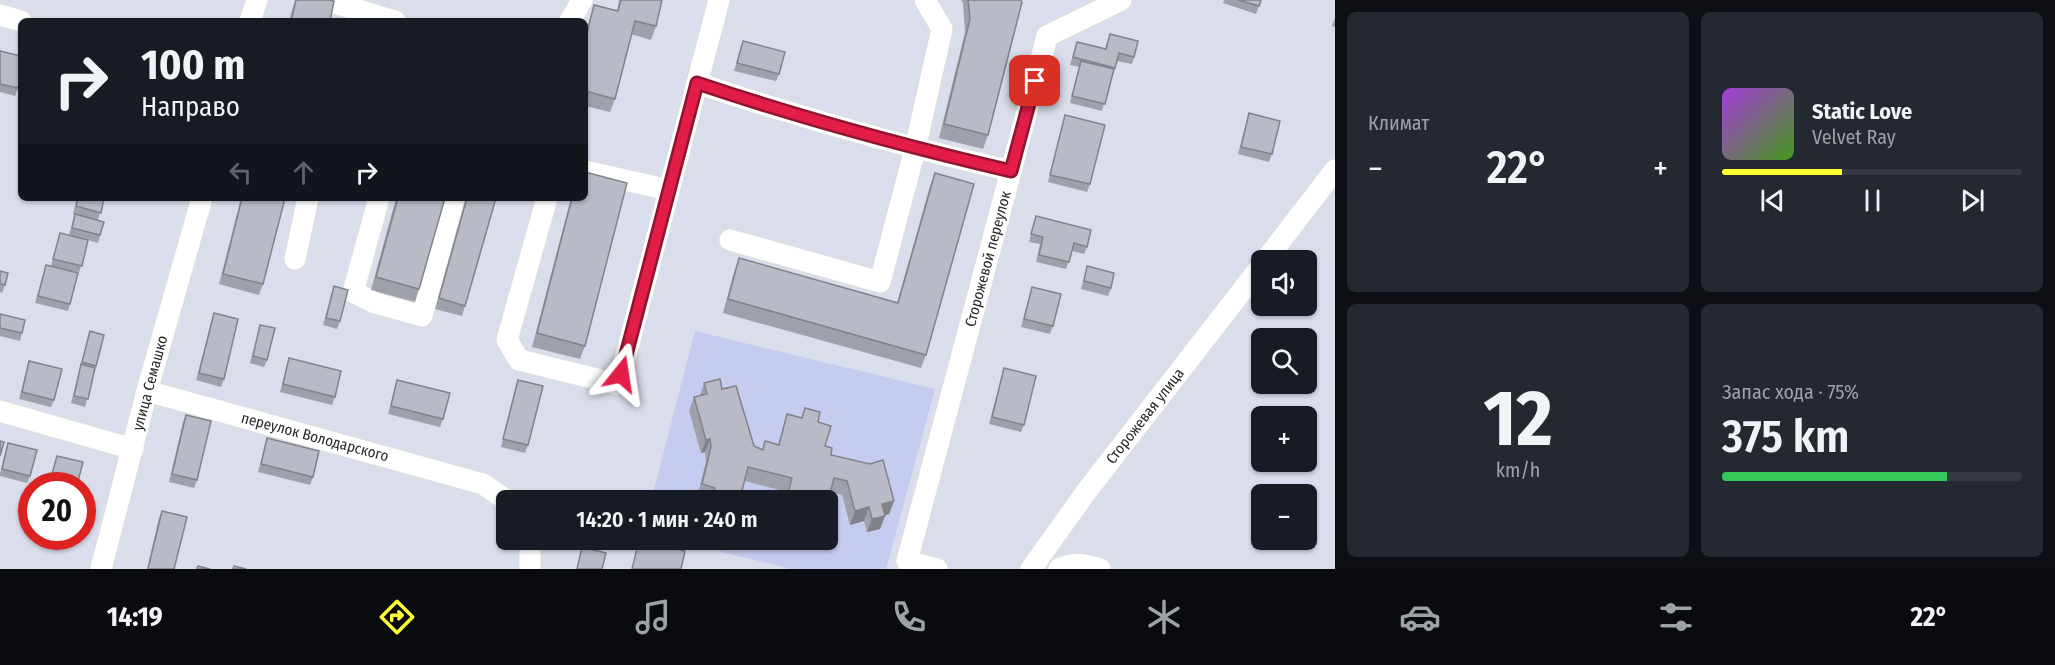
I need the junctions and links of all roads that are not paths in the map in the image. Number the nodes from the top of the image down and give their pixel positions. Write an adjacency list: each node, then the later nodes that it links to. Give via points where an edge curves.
1 (257, 0): 9 (street)
2 (324, 0): 7 (street)
3 (582, 0): 11 (street)
4 (719, 0): 13 (street)
5 (925, 0): 14 (street, via 942,29)
6 (1121, 0): 16 (street, Сторожевой переулок, via 1047,36)
7 (358, 11): 10 (street)
8 (0, 15): 12 (street)
9 (251, 18)
10 (384, 18)
11 (572, 18)
12 (18, 20)
13 (697, 83): 14 (street, via 784,113); 18 (street)
14 (915, 149): 16 (street); 24 (street, via 880,282)
15 (1335, 170): 25 (street)
16 (1011, 171): 35 (street, Сторожевой переулок, via 907,561)
17 (588, 172): 18 (street)
18 (669, 190): 23 (street, via 616,384 519,360 507,340)
19 (201, 201): 28 (street, улица Семашко)
20 (307, 201): 26 (street)
21 (378, 201): 22 (street, via 353,292 375,303 422,316)
22 (453, 201)
23 (546, 201)
24 (730, 240)
25 (1273, 250)
26 (295, 259)
27 (1251, 279): 36 (street, Сторожевая улица)
28 (147, 391): 30 (street, улица Семашко); 31 (street, переулок Володарского, via 483,484)
29 (0, 411): 30 (street)
30 (133, 449): 33 (street, улица Семашко)
31 (496, 493)
32 (530, 550): 34 (street)
33 (101, 569)
34 (530, 569)
35 (937, 569)
36 (1030, 569)
37 (1059, 569): 38 (street, via 1070,564)
38 (1100, 569)

